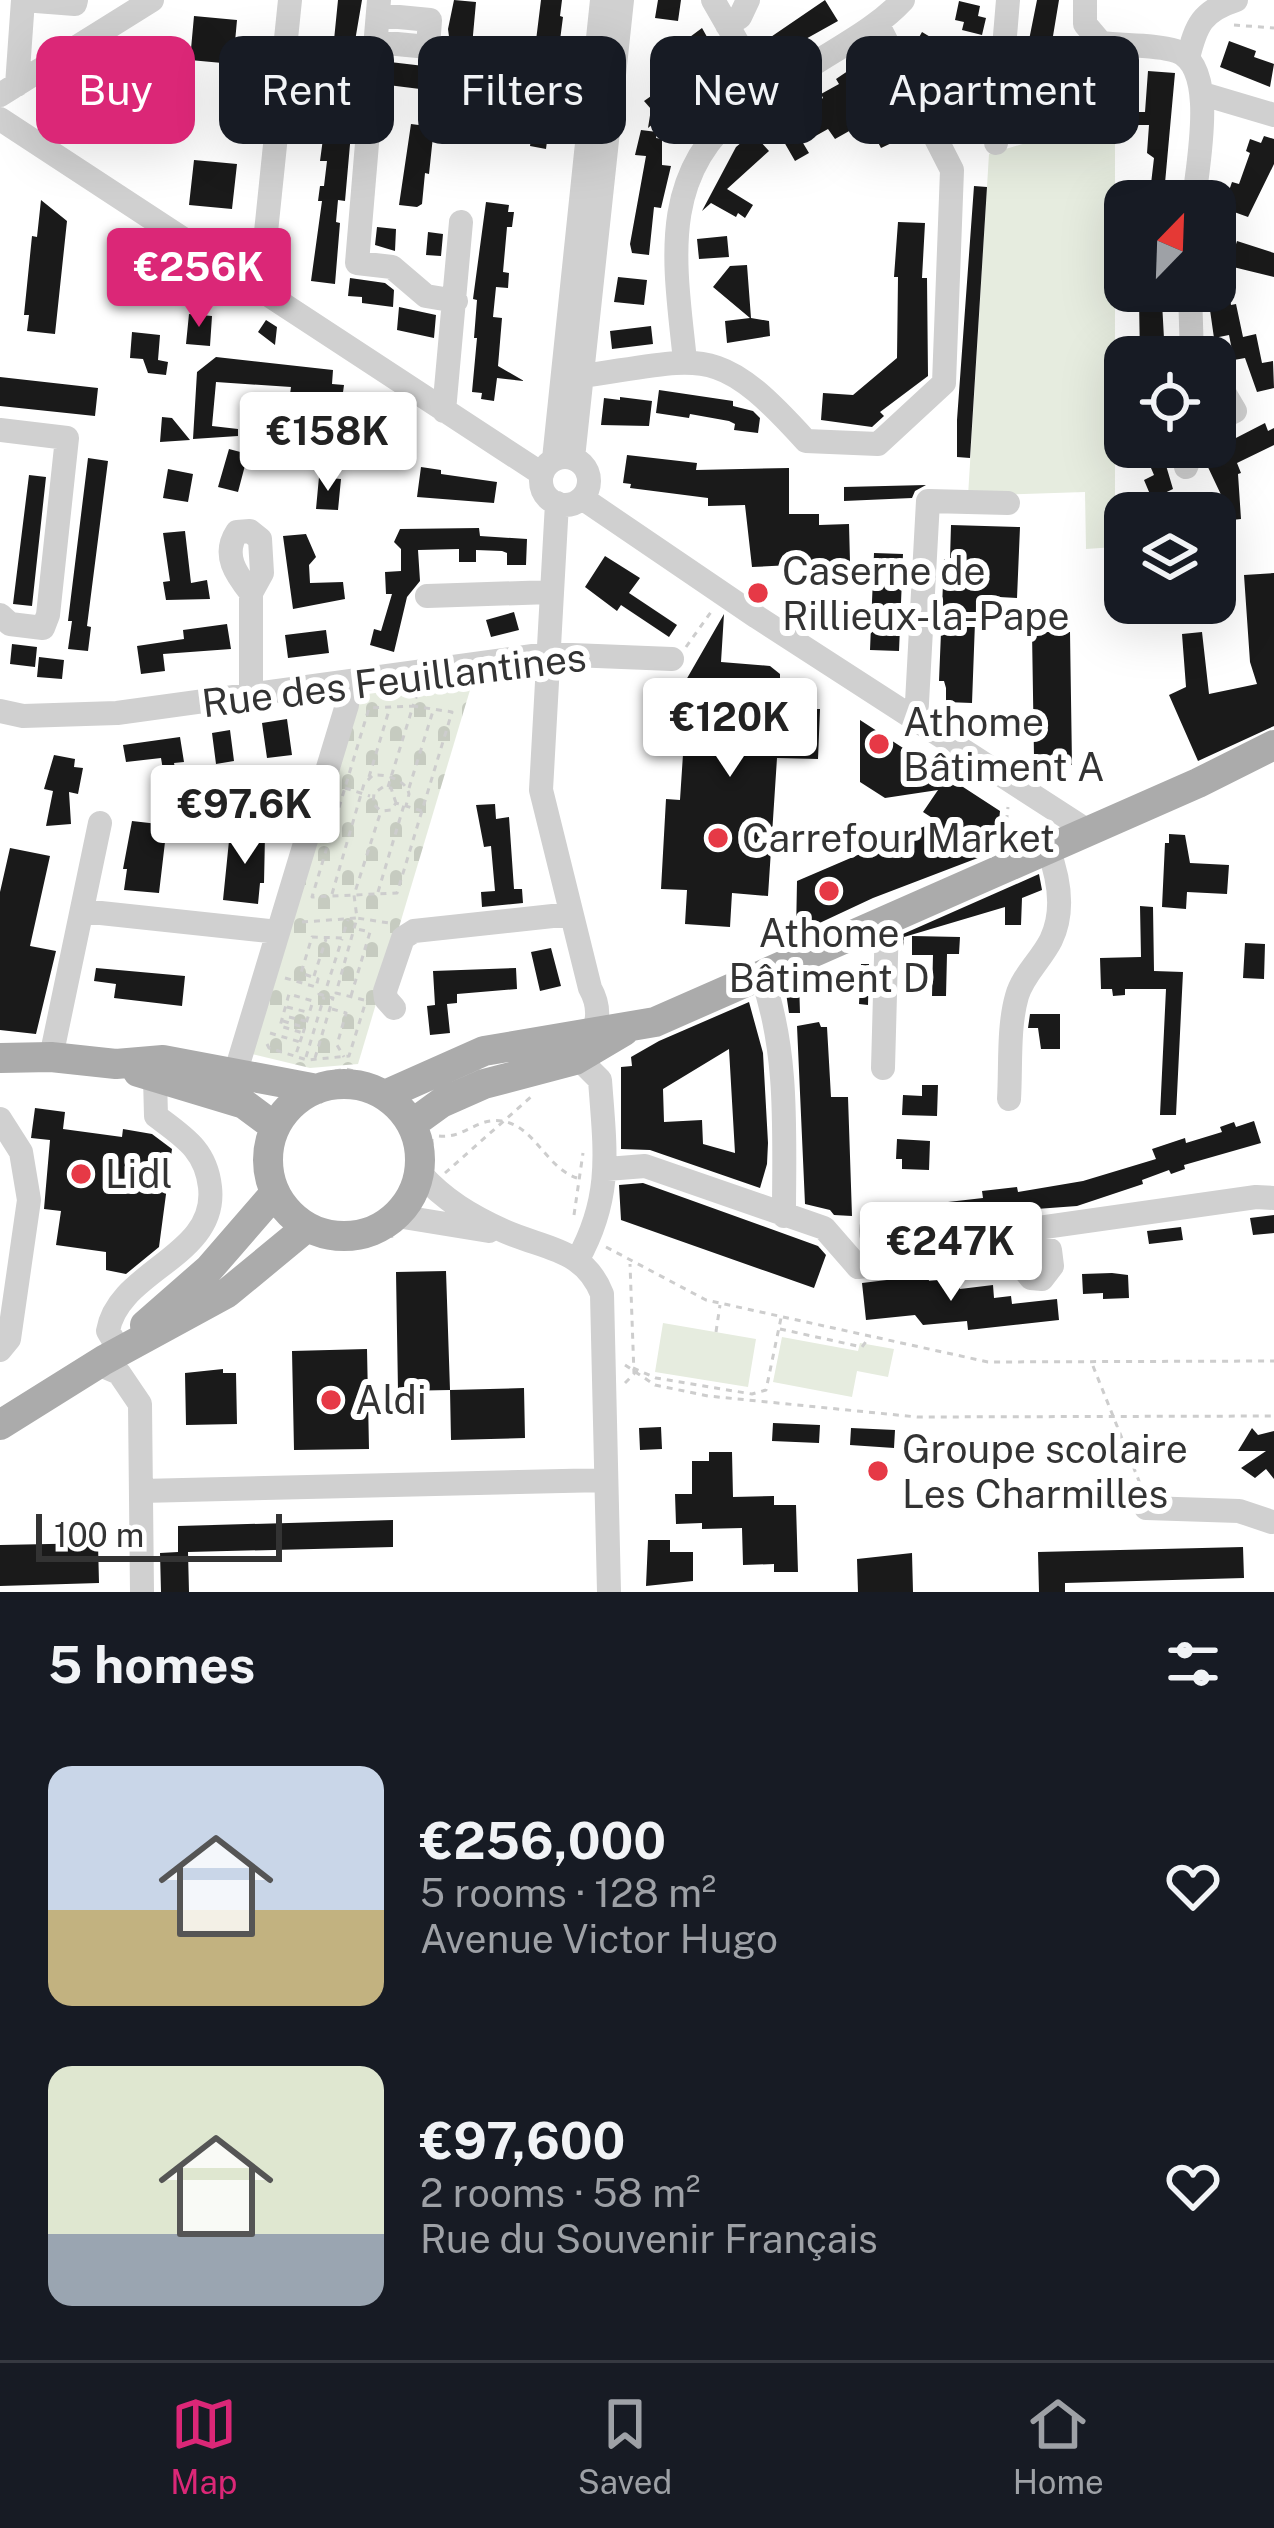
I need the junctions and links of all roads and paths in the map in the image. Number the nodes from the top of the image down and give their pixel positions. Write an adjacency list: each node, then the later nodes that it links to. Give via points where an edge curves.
1 (23, 0): 2 (street); 23 (street)
2 (76, 0)
3 (152, 0): 23 (street)
4 (290, 0): 31 (street)
5 (602, 0): 37 (street)
6 (622, 0): 34 (street)
7 (713, 0): 16 (street)
8 (748, 0): 16 (street)
9 (903, 0): 15 (street)
10 (1008, 0): 20 (street)
11 (1085, 0): 22 (street, via 1085,25 1101,43)
12 (1236, 0): 14 (street)
13 (379, 7): 18 (street, via 430,20)
14 (1202, 16): 17 (path); 22 (street)
15 (877, 23): 21 (street); 33 (street, via 952,170 944,383 878,444 806,441 741,377)
16 (728, 25): 19 (street)
17 (1274, 28)
18 (429, 36)
19 (734, 36)
20 (1005, 36)
21 (822, 58)
22 (1188, 58): 24 (street)
23 (8, 90)
24 (1203, 94): 25 (street); 29 (street)
25 (1274, 115)
26 (0, 119): 31 (street)
27 (367, 144): 32 (street, via 357,262 392,267 426,296)
28 (712, 144): 33 (street, via 681,205 674,245)
29 (1196, 180)
30 (461, 222): 32 (street)
31 (260, 290): 35 (street)
32 (456, 301): 35 (street)
33 (685, 361): 34 (street)
34 (583, 376): 37 (street)
35 (444, 411): 37 (street)
36 (0, 430): 43 (street, via 67,438 48,615 43,628)
37 (556, 464): 38 (street, via 542,488); 38 (street, via 588,473 589,487)
38 (569, 501): 40 (street); 44 (street)
39 (1008, 503): 54 (street, via 928,501)
40 (551, 592): 42 (street); 45 (street)
41 (251, 593): 49 (street)
42 (427, 596)
43 (0, 616)
44 (758, 617): 46 (path, via 725,621 710,611); 54 (street)
45 (547, 654): 46 (street, Rue des Feuillantines); 47 (street, Rue des Feuillantines); 76 (street, via 541,790)
46 (672, 659)
47 (420, 672): 48 (street, Rue des Feuillantines); 50 (path)
48 (348, 683): 49 (street, Rue des Feuillantines); 83 (street)
49 (251, 695): 53 (street, Rue des Feuillantines, via 117,713)
50 (413, 706): 51 (path); 52 (path); 56 (path)
51 (389, 707): 57 (path); 60 (path, via 369,708)
52 (433, 709): 61 (path); 67 (path, via 452,712)
53 (0, 711)
54 (916, 721): 58 (street)
55 (1274, 745): 69 (main road)
56 (391, 777): 57 (path); 59 (path); 61 (path)
57 (369, 779): 62 (path)
58 (1010, 781): 69 (street); 71 (path)
59 (388, 787): 63 (path); 64 (path)
60 (345, 788): 62 (path); 74 (path, via 312,897)
61 (408, 790): 65 (path)
62 (363, 794): 63 (path); 74 (path)
63 (372, 796): 66 (path)
64 (396, 803): 65 (path); 66 (path)
65 (405, 806): 67 (path); 72 (path)
66 (381, 811): 73 (path)
67 (422, 811): 72 (path, via 397,893)
68 (100, 823): 75 (street)
69 (1088, 831): 70 (main road)
70 (1048, 849): 71 (main road); 117 (street, via 1059,878 1058,909 1051,940 1015,1002)
71 (1001, 870): 79 (main road)
72 (378, 894): 73 (path)
73 (355, 895): 74 (path); 77 (path)
74 (332, 896)
75 (82, 910): 83 (street); 106 (street)
76 (571, 914): 90 (street); 96 (street, via 414,931 403,938 385,991)
77 (357, 918): 78 (path); 81 (path); 82 (path)
78 (348, 919): 80 (path); 85 (path)
79 (887, 921): 87 (main road); 111 (street)
80 (302, 922)
81 (389, 923)
82 (356, 928): 91 (path); 93 (path, via 370,932)
83 (278, 932): 113 (street)
84 (326, 937): 85 (path); 86 (path); 86 (path, via 312,937 301,973)
85 (342, 938): 89 (path)
86 (314, 977): 89 (path)
87 (762, 977): 100 (main road); 128 (street, via 777,1021)
88 (285, 978): 89 (path)
89 (321, 987): 91 (path); 92 (path)
90 (590, 988): 101 (street, via 599,1004); 105 (street)
91 (337, 989): 93 (path)
92 (325, 995): 95 (path, via 333,998); 112 (path)
93 (351, 997): 108 (path, via 366,1001)
94 (286, 1006): 97 (path); 97 (path, via 289,994 313,1001); 99 (path, via 280,1026)
95 (330, 1008): 102 (path); 104 (path, via 349,1014)
96 (394, 1008)
97 (309, 1012): 99 (path)
98 (289, 1017): 99 (path)
99 (305, 1027): 103 (path)
100 (628, 1028): 101 (main road); 105 (main road)
101 (596, 1029): 105 (main road)
102 (320, 1039): 104 (path); 112 (path)
103 (300, 1042): 107 (path); 107 (path, via 268,1033 265,1043)
104 (337, 1043): 108 (path)
105 (567, 1048): 116 (main road, via 484,1051); 121 (main road, via 441,1103); 123 (street, via 600,1080)
106 (51, 1057): 109 (main road); 110 (main road)
107 (296, 1057): 112 (path)
108 (344, 1057): 112 (path)
109 (0, 1058)
110 (116, 1064): 113 (main road, via 163,1060); 114 (main road)
111 (883, 1068)
112 (312, 1069): 113 (main road); 116 (main road); 120 (main road)
113 (236, 1072)
114 (155, 1078): 120 (main road, via 254,1108); 143 (street, via 157,1116 207,1163 212,1207 177,1253 120,1298)
115 (535, 1094): 119 (path)
116 (385, 1096): 121 (main road)
117 (1009, 1099)
118 (0, 1119): 142 (street, via 22,1152 29,1200 9,1339)
119 (503, 1121): 121 (path, via 478,1123 455,1138); 123 (path, via 523,1130 555,1167); 124 (path)
120 (275, 1127): 125 (main road, via 268,1160)
121 (422, 1129): 124 (main road)
122 (583, 1134): 123 (path)
123 (597, 1177): 128 (street, via 645,1166); 129 (path); 135 (street, via 600,1213)
124 (429, 1183): 127 (main road); 131 (street)
125 (275, 1193): 130 (main road); 143 (main road, via 208,1269)
126 (1274, 1198): 134 (street)
127 (397, 1216): 130 (main road, via 354,1236); 131 (street)
128 (784, 1216): 133 (street, via 824,1228 858,1267)
129 (573, 1224)
130 (307, 1227): 143 (main road, via 227,1293)
131 (509, 1233): 135 (street)
132 (599, 1243): 136 (path)
133 (1034, 1243)
134 (895, 1247)
135 (578, 1259): 150 (street, via 602,1294)
136 (630, 1262): 137 (path); 146 (path)
137 (721, 1303): 138 (path); 140 (path)
138 (781, 1317): 139 (path); 141 (path)
139 (778, 1329): 141 (path, via 862,1346); 146 (path, via 766,1390)
140 (716, 1332)
141 (870, 1336): 145 (path, via 988,1363)
142 (0, 1350)
143 (106, 1357): 149 (main road); 151 (street, via 140,1404)
144 (1274, 1361): 145 (path)
145 (1092, 1362): 147 (path)
146 (633, 1371): 147 (path, via 656,1385 708,1396 917,1417)
147 (1114, 1416): 148 (path); 152 (path)
148 (1274, 1417)
149 (0, 1425)
150 (606, 1480): 151 (street); 155 (street)
151 (141, 1491): 154 (street)
152 (1145, 1502): 153 (street, via 1239,1511)
153 (1274, 1527)
154 (142, 1592)
155 (608, 1592)

